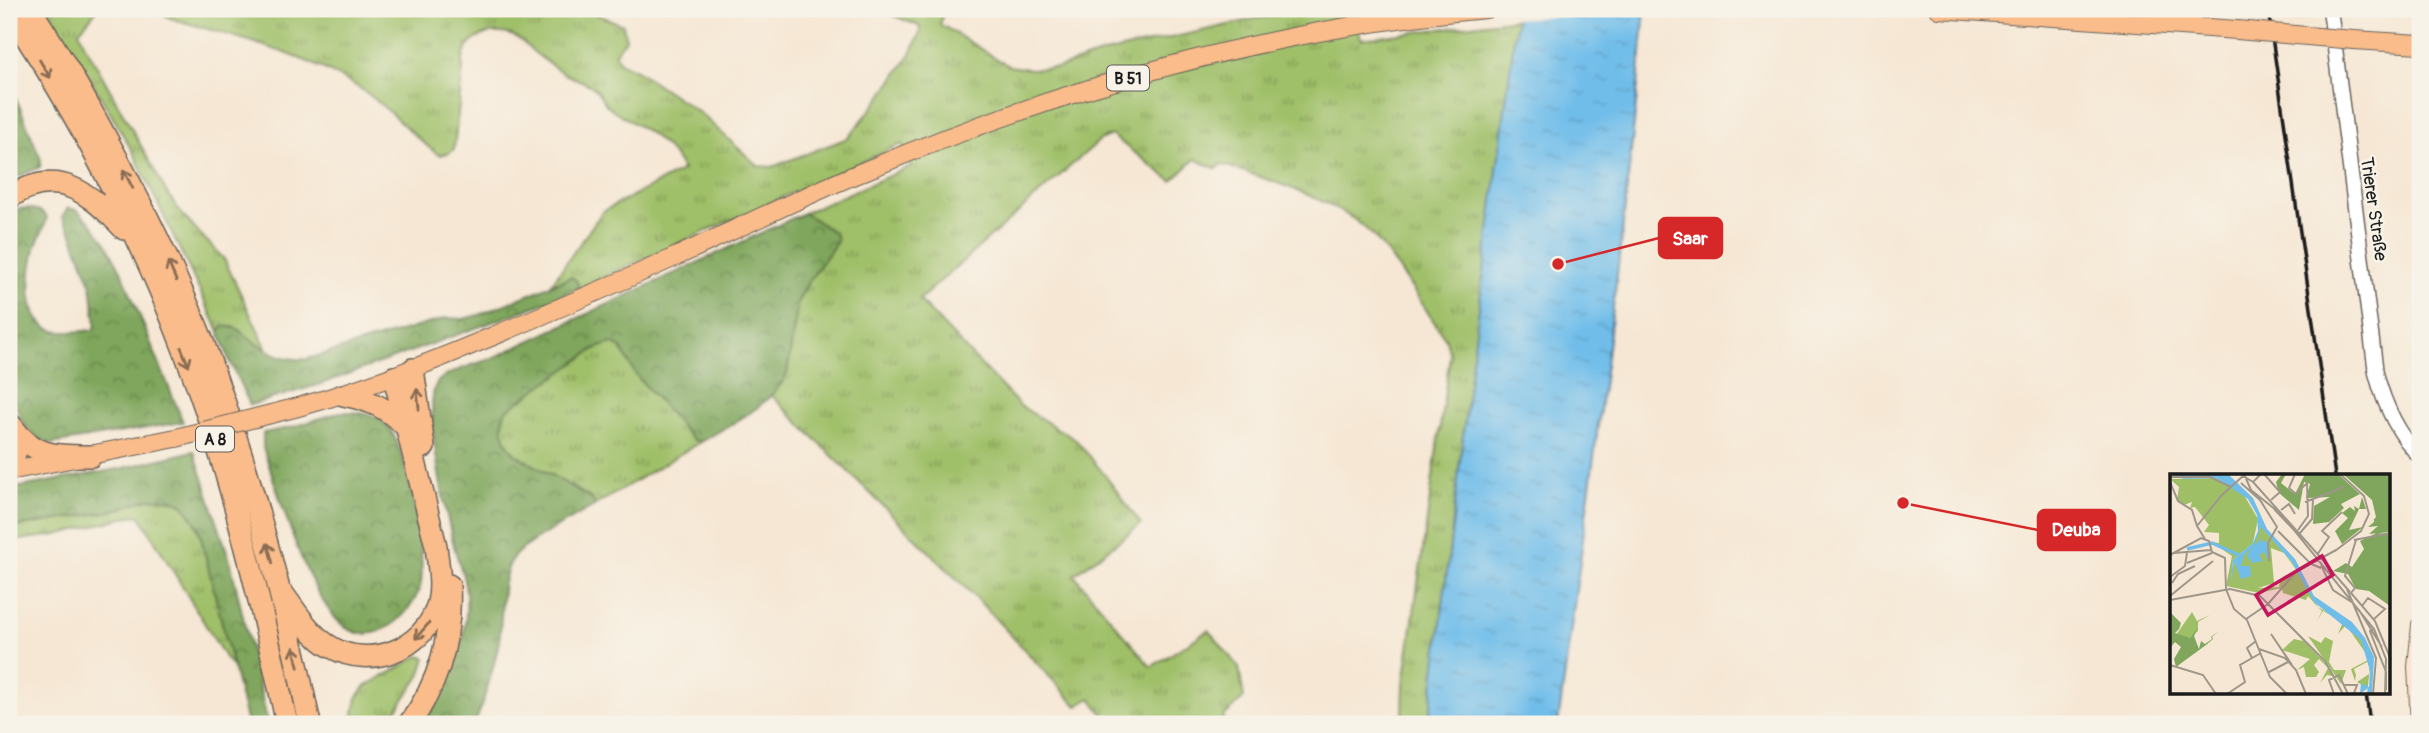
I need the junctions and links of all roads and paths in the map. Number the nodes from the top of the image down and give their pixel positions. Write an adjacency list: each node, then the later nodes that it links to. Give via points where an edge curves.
1 (30, 9): 18 (highway, A 8, one-way to 1, via 213,369 159,240 74,78)
2 (1486, 9): 9 (main road, B 51, via 1358,26 1252,47 1111,82 992,121 808,195 559,309)
3 (1939, 9): 6 (main road, bridge)
4 (2330, 9): 11 (street, Trierer Straße, via 2376,373)
5 (9, 11): 8 (highway, A 8, one-way to 8, via 57,87)
6 (2420, 44)
7 (9, 198): 8 (highway, via 36,185 75,188 104,208)
8 (141, 246): 20 (highway, A 8, one-way to 20, via 221,459 257,589)
9 (403, 373): 10 (main road); 13 (highway); 22 (highway, one-way to 9, via 440,670 450,612 444,541)
10 (343, 395): 13 (highway, via 380,405); 15 (main road, bridge)
11 (2390, 412): 14 (street, Trierer Straße); 16 (street, Trierer Straße)
12 (10, 421): 15 (highway, via 41,452); 17 (highway, via 16,451)
13 (407, 428): 18 (highway, one-way to 18, via 439,574 438,605 426,626 400,649 351,656 317,637)
14 (2420, 444)
15 (91, 456): 17 (main road)
16 (2420, 457)
17 (9, 469)
18 (279, 588): 21 (highway, A 8, one-way to 18)
19 (2420, 630): 23 (main road)
20 (287, 724)
21 (310, 724)
22 (409, 724)
23 (2419, 724)

